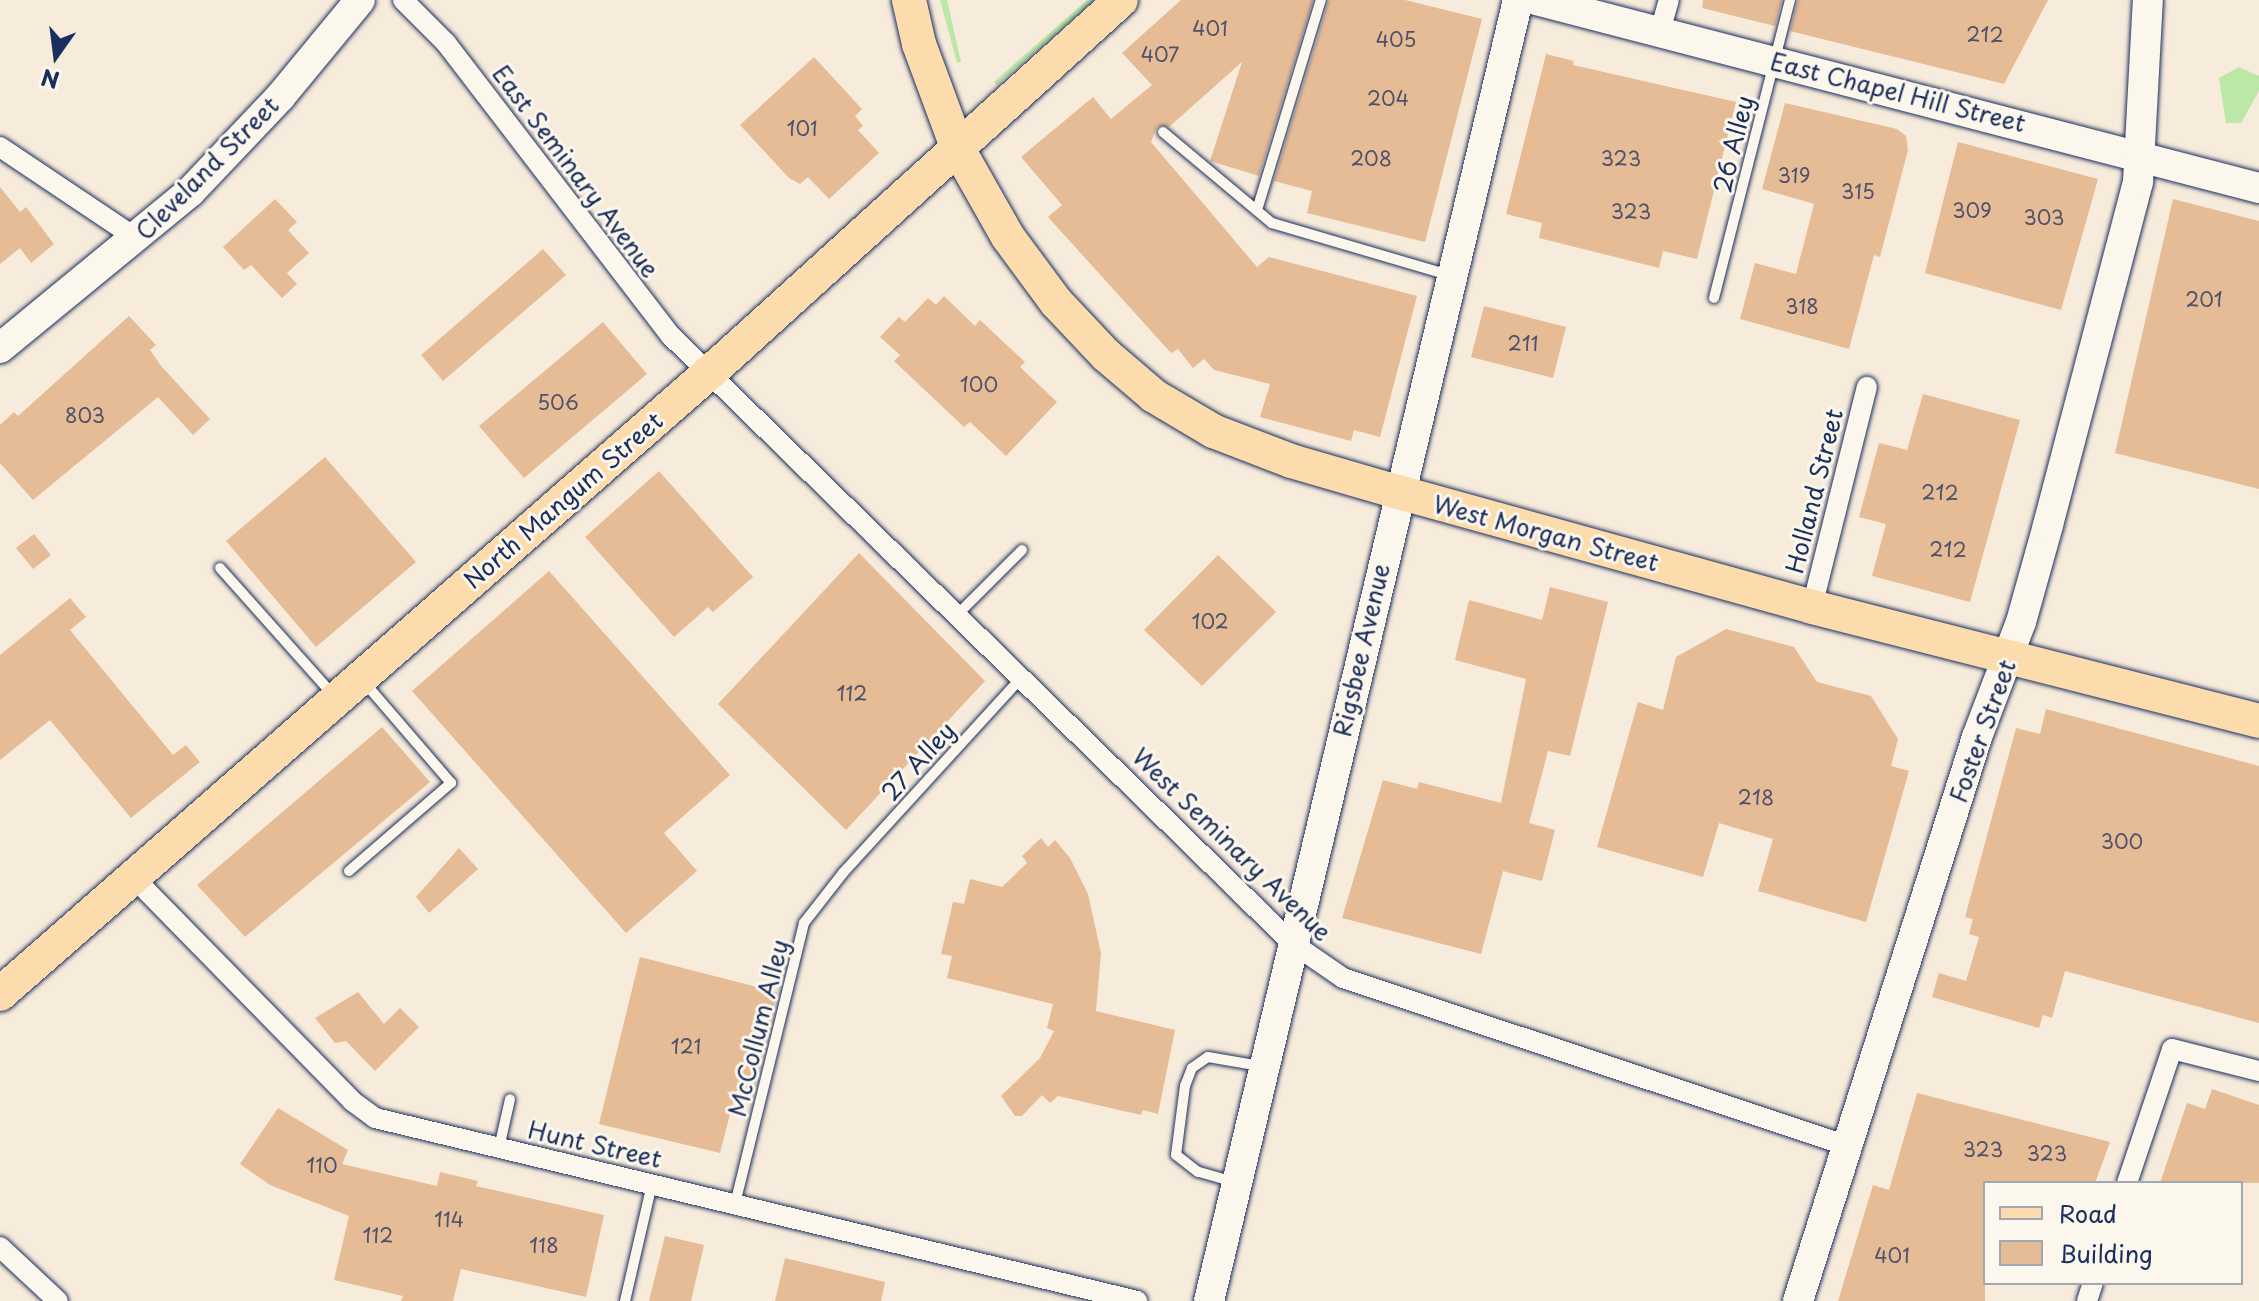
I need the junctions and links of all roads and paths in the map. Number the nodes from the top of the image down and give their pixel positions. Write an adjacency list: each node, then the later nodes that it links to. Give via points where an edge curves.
1 (360, 0): 19 (street, Cleveland Street, via 226,154)
2 (403, 0): 23 (street, East Seminary Avenue, via 446,43 641,300)
3 (909, 0): 15 (main road, West Morgan Street, via 919,44)
4 (1121, 0): 15 (main road, North Mangum Street)
5 (1321, 0): 18 (lane)
6 (1518, 0): 20 (street, Rigsbee Avenue)
7 (1536, 0): 11 (street, East Chapel Hill Street)
8 (1669, 0): 11 (street)
9 (1790, 0): 12 (lane, 26 Alley)
10 (2148, 0): 16 (street, Foster Street)
11 (1660, 31): 12 (street, East Chapel Hill Street)
12 (1774, 60): 16 (street, East Chapel Hill Street); 21 (lane, 26 Alley)
13 (1163, 132): 18 (lane)
14 (0, 147): 19 (street)
15 (957, 147): 23 (main road, North Mangum Street); 25 (main road, West Morgan Street, via 1008,237 1056,302 1154,396 1230,439)
16 (2140, 155): 17 (street, East Chapel Hill Street); 30 (street, Foster Street, via 2138,182)
17 (2256, 182)
18 (1257, 210): 20 (lane, via 1272,223)
19 (136, 238): 22 (street, Cleveland Street)
20 (1451, 275): 25 (street, Rigsbee Avenue)
21 (1714, 298)
22 (0, 348)
23 (708, 373): 29 (street, West Seminary Avenue); 32 (main road, North Mangum Street)
24 (1867, 387): 28 (street, Holland Street)
25 (1398, 492): 28 (main road, West Morgan Street); 37 (street, Rigsbee Avenue)
26 (1022, 550): 29 (lane)
27 (220, 568): 32 (lane)
28 (1812, 607): 30 (main road, West Morgan Street)
29 (957, 615): 31 (street, West Seminary Avenue)
30 (2009, 657): 33 (main road, West Morgan Street); 42 (street, Foster Street, via 1977,737)
31 (1022, 677): 35 (lane, 27 Alley); 37 (street, West Seminary Avenue)
32 (348, 688): 34 (lane, via 451,783); 36 (main road, North Mangum Street)
33 (2259, 721)
34 (349, 871)
35 (843, 873): 47 (lane, McCollum Alley, via 804,923)
36 (132, 876): 38 (main road, North Mangum Street); 43 (street, Hunt Street, via 360,1108 385,1121)
37 (1292, 943): 39 (street, Rigsbee Avenue); 42 (street, West Seminary Avenue, via 1343,978)
38 (0, 994)
39 (1263, 1067): 45 (street, Rigsbee Avenue); 45 (lane, via 1208,1057 1192,1068 1185,1086 1176,1155 1198,1172)
40 (2259, 1071): 44 (street, via 2172,1049)
41 (510, 1099): 43 (lane)
42 (1848, 1146): 53 (street, Foster Street)
43 (499, 1148): 46 (street, Hunt Street)
44 (2128, 1181)
45 (1236, 1183): 52 (street, Rigsbee Avenue)
46 (652, 1184): 47 (street, Hunt Street); 50 (lane)
47 (735, 1204): 51 (street, Hunt Street)
48 (0, 1247): 49 (street)
49 (58, 1301)
50 (625, 1301)
51 (1137, 1301)
52 (1209, 1301)
53 (1798, 1301)

